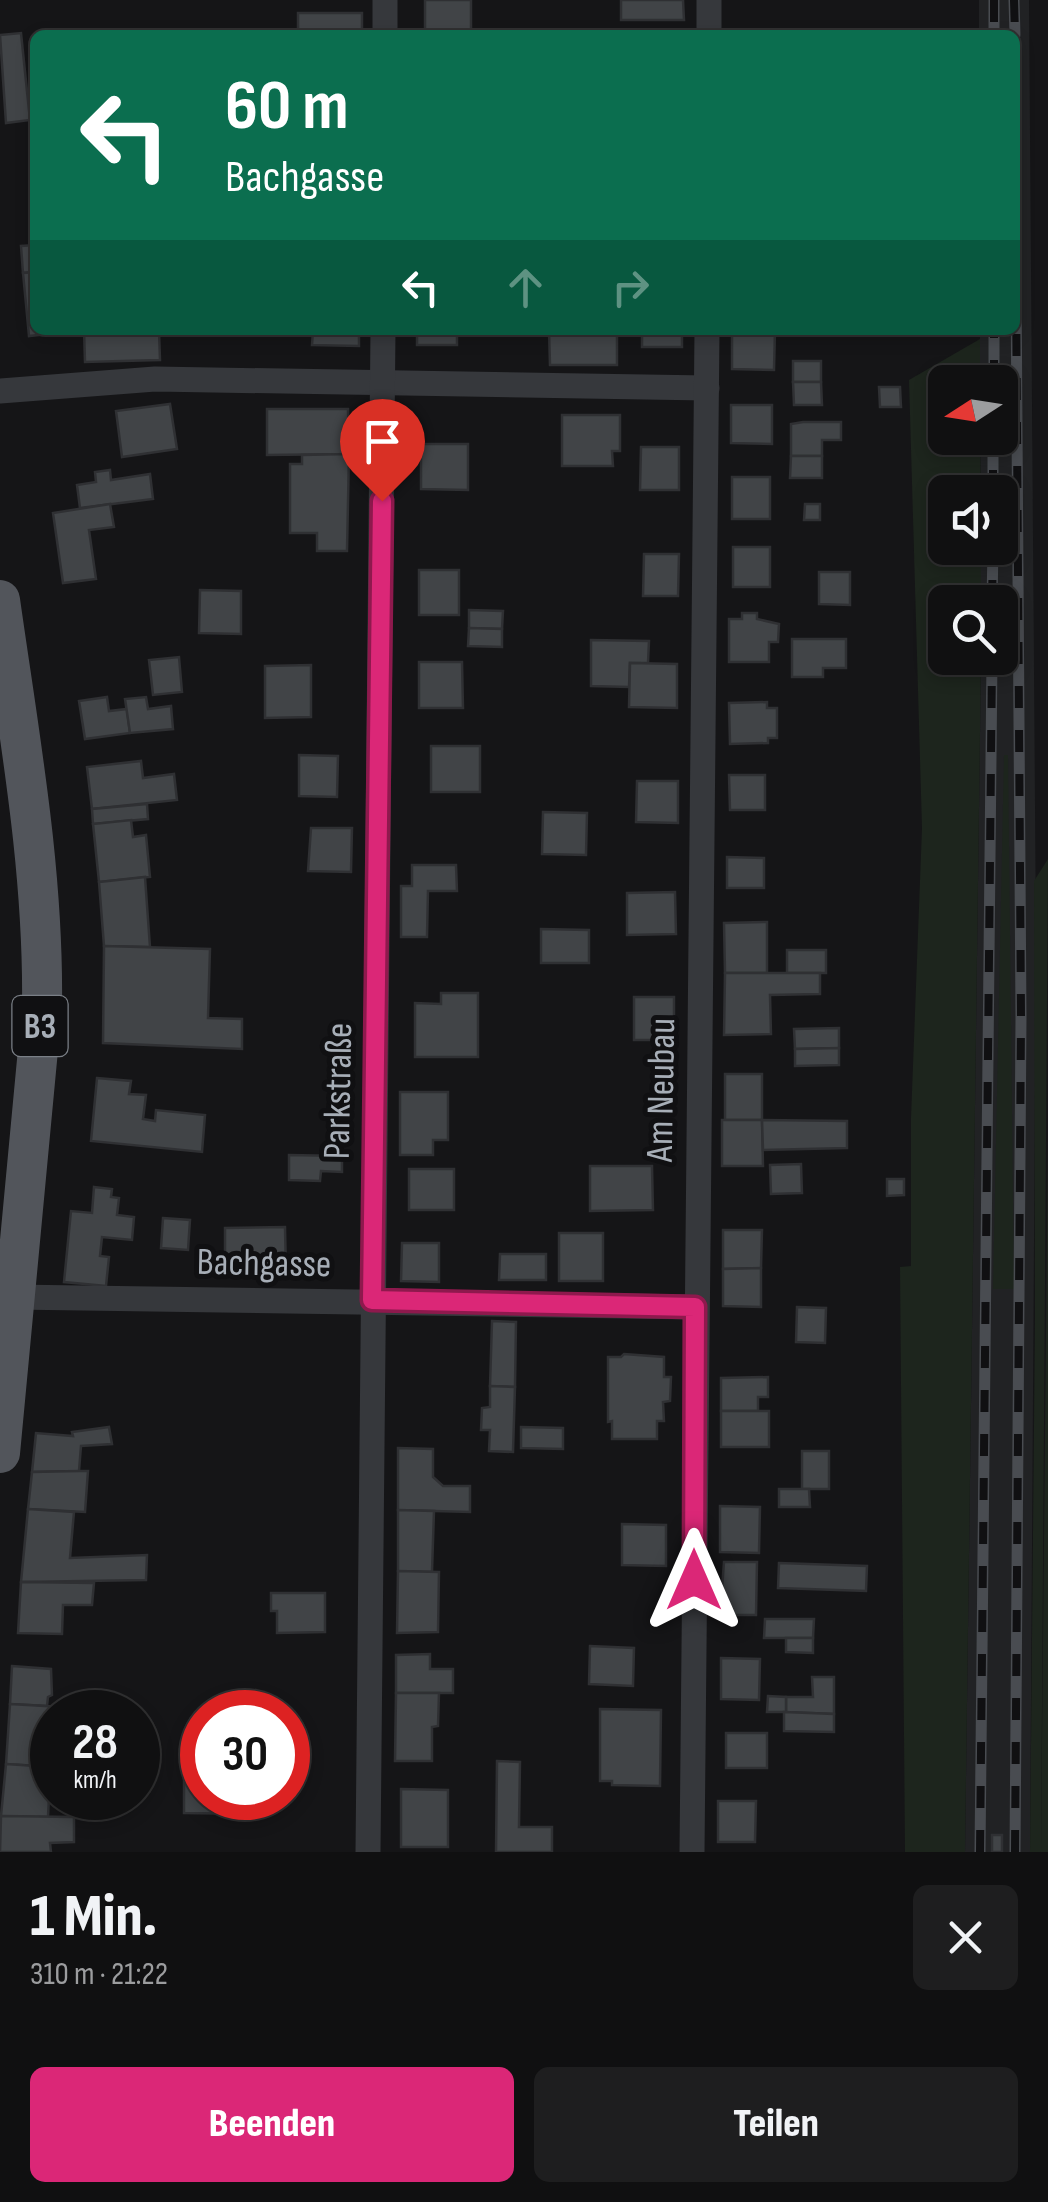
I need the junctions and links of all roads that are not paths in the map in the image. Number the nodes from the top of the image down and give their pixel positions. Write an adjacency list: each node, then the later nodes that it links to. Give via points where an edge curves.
1 (385, 0): 3 (street)
2 (710, 0): 4 (street)
3 (385, 30)
4 (709, 30)
5 (383, 335): 7 (street, Parkstraße)
6 (708, 335): 8 (street, Am Neubau)
7 (383, 382): 8 (street); 9 (street, via 155,379); 12 (street, Parkstraße)
8 (707, 388): 13 (street, Am Neubau)
9 (0, 392)
10 (0, 602): 11 (main road, B3, via 43,949)
11 (13, 1297): 12 (street, Bachgasse); 14 (main road, B3)
12 (372, 1300): 13 (street, Bachgasse); 15 (street, Parkstraße)
13 (695, 1307): 16 (street, Am Neubau)
14 (0, 1453)
15 (368, 1852)
16 (692, 1852)

